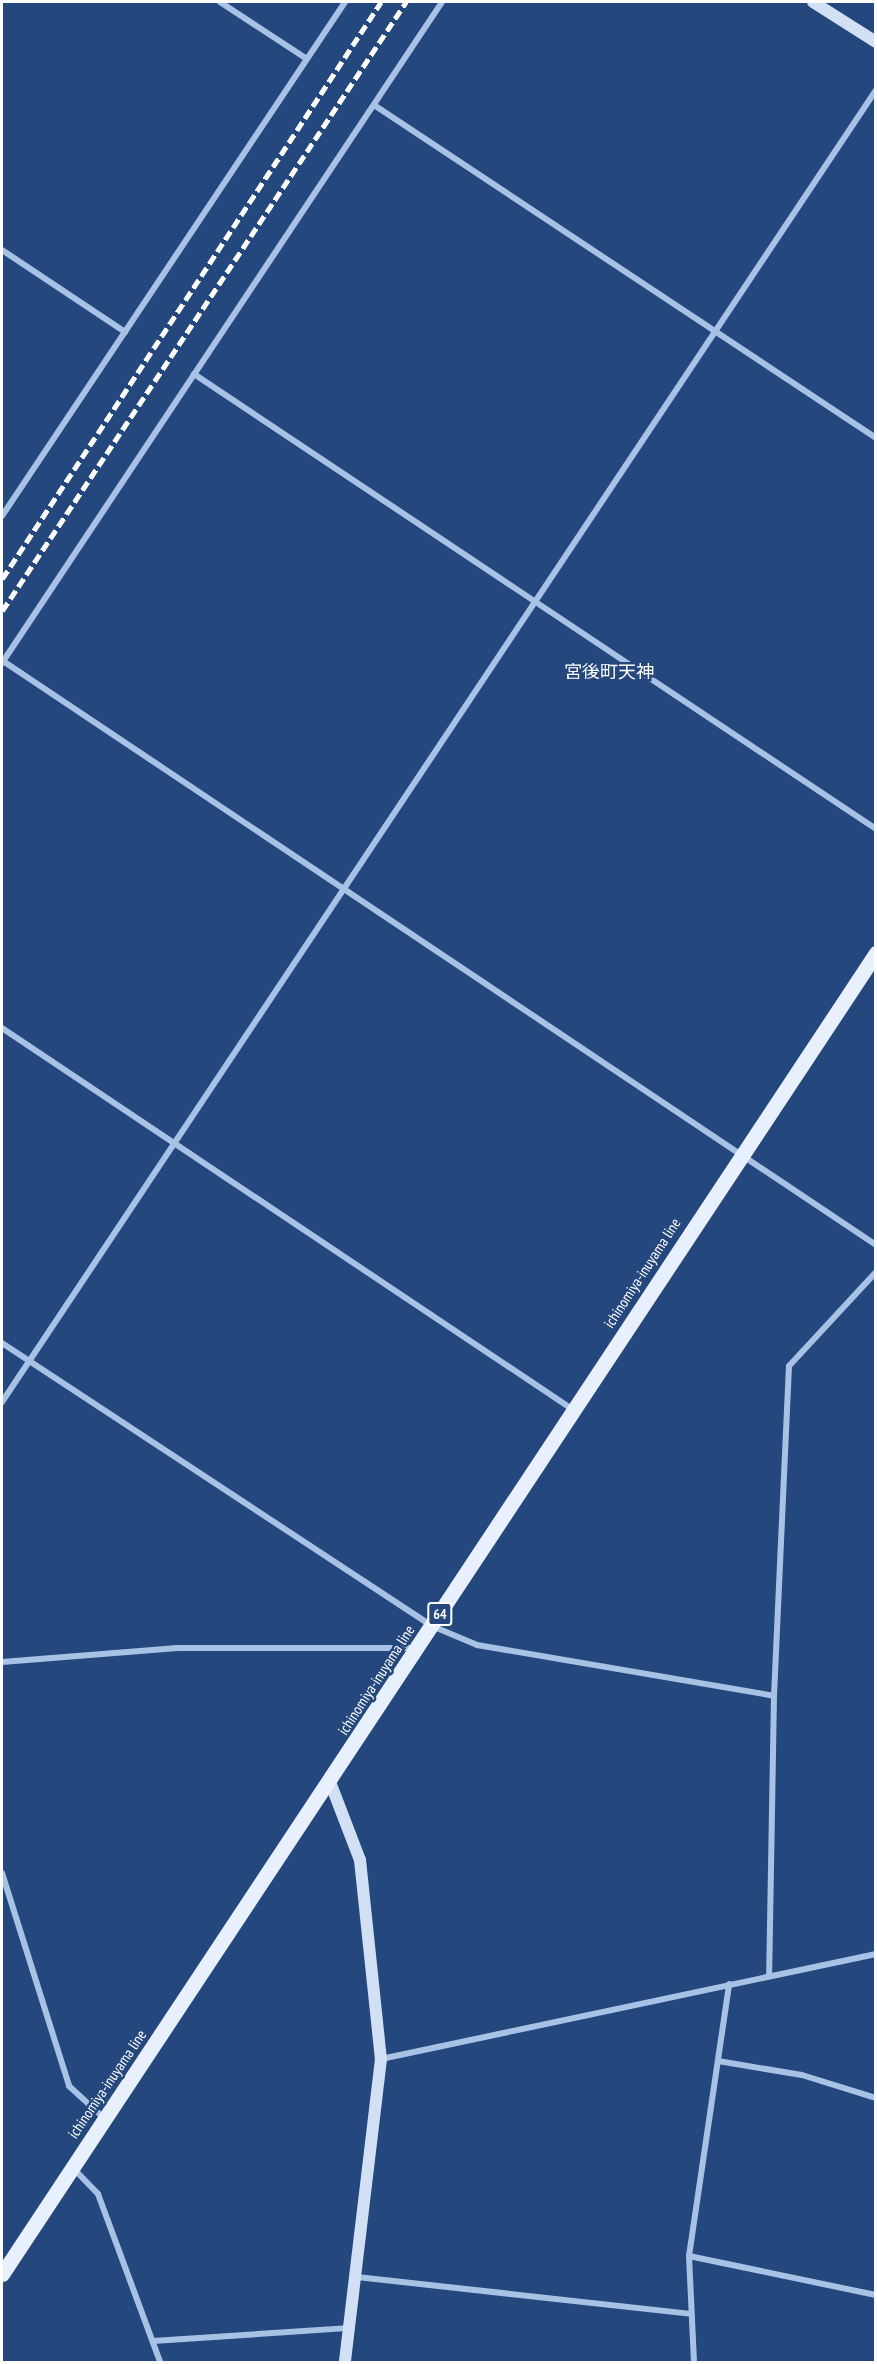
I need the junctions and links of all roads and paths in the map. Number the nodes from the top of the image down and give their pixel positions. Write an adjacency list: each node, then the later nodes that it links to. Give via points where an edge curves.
1 (220, 2): 6 (street)
2 (345, 2): 6 (street)
3 (442, 2): 8 (street)
4 (813, 2): 5 (street)
5 (876, 42)
6 (307, 59): 11 (street)
7 (876, 90): 10 (street)
8 (374, 105): 10 (street); 12 (street)
9 (2, 250): 11 (street)
10 (714, 331): 13 (street); 15 (street)
11 (125, 332): 14 (street)
12 (194, 374): 15 (street); 16 (street)
13 (876, 438)
14 (2, 516)
15 (534, 601): 17 (street); 18 (street)
16 (2, 662): 18 (street)
17 (876, 829)
18 (343, 888): 21 (street); 22 (street)
19 (876, 953): 22 (main road, ichinomiya-inuyama line / 64)
20 (2, 1028): 21 (street)
21 (176, 1143): 26 (street); 28 (street)
22 (742, 1154): 23 (street); 28 (main road, ichinomiya-inuyama line / 64)
23 (876, 1245)
24 (876, 1272): 32 (street, via 789,1366)
25 (2, 1343): 26 (street)
26 (28, 1361): 27 (street); 29 (street)
27 (2, 1402)
28 (573, 1409): 29 (main road, ichinomiya-inuyama line / 64)
29 (432, 1626): 30 (main road, ichinomiya-inuyama line / 64); 32 (street, via 477,1645)
30 (418, 1648): 31 (street, via 177,1648); 33 (main road, ichinomiya-inuyama line / 64)
31 (2, 1662)
32 (774, 1696): 36 (street)
33 (330, 1782): 38 (street, via 360,1860); 41 (main road, ichinomiya-inuyama line / 64)
34 (2, 1873): 41 (street, via 69,2086)
35 (876, 1954): 36 (street)
36 (769, 1976): 37 (street)
37 (729, 1984): 38 (street); 39 (street)
38 (381, 2059): 45 (street)
39 (718, 2061): 40 (street, via 802,2075); 43 (street)
40 (876, 2098)
41 (105, 2119): 42 (main road, ichinomiya-inuyama line / 64)
42 (72, 2168): 44 (main road, ichinomiya-inuyama line / 64); 49 (street, via 98,2194)
43 (688, 2256): 46 (street); 47 (street)
44 (2, 2274)
45 (357, 2277): 47 (street); 48 (street)
46 (876, 2295)
47 (691, 2314): 52 (street)
48 (351, 2328): 49 (street); 51 (street)
49 (153, 2341): 50 (street)
50 (160, 2362)
51 (345, 2362)
52 (694, 2362)

